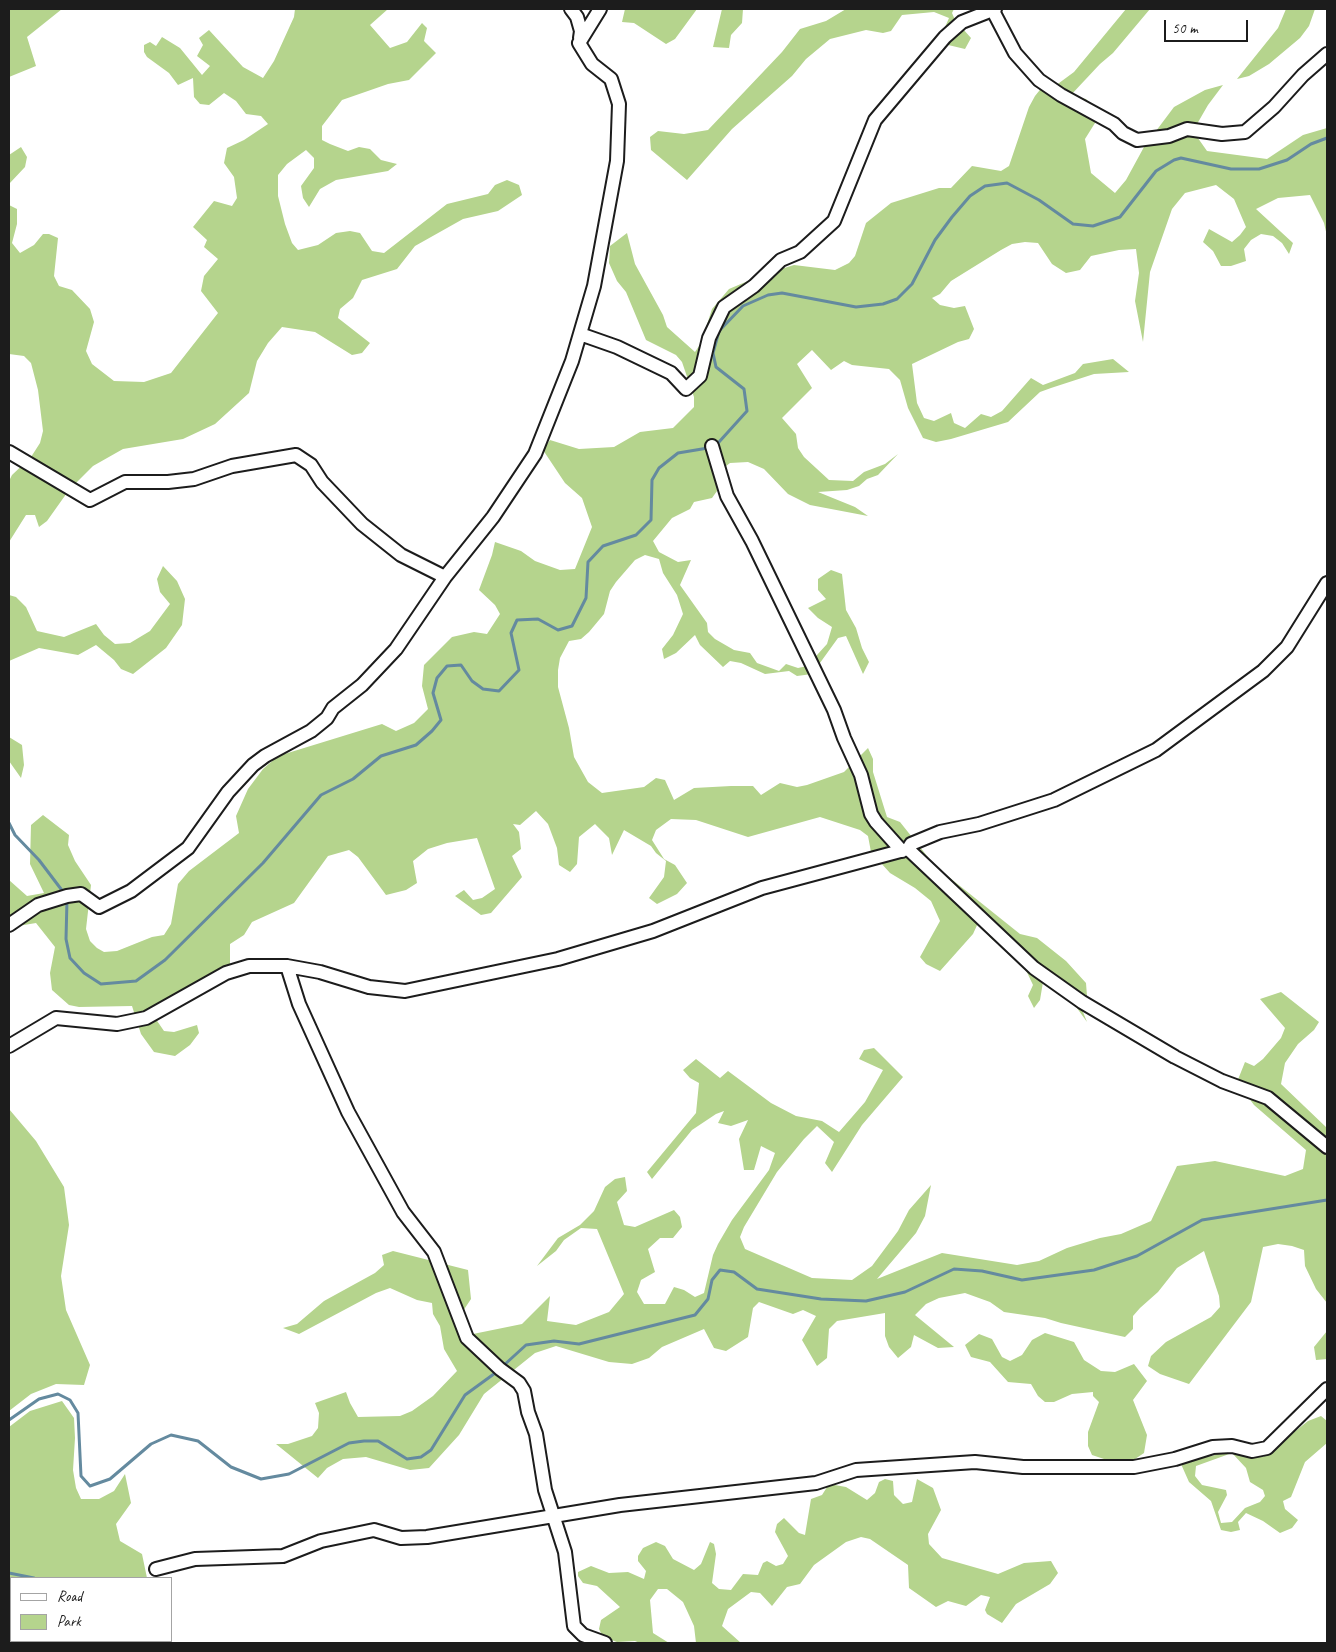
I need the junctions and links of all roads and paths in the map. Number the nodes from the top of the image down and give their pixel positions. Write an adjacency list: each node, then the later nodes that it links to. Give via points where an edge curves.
1 (571, 9): 4 (street, via 581,31)
2 (600, 9): 4 (street)
3 (993, 9): 5 (street, via 1015,53 1039,80 1137,140 1169,136 1187,129 1222,134 1245,132); 6 (street, via 962,22 946,37 875,120 834,221 800,252 781,260 754,286 724,307 709,338 700,376 686,389 671,373 617,347)
4 (579, 43): 6 (street, via 592,64 611,79 619,104 617,161 594,286)
5 (1327, 54)
6 (580, 334): 9 (street, via 535,454 493,517)
7 (712, 446): 11 (street, via 727,496 752,540 834,710 861,775 872,814)
8 (9, 452): 9 (street, via 90,500 125,482 194,479 232,466 296,454 310,465 362,524 401,555)
9 (445, 577): 12 (street, via 396,649 362,685 311,731 253,765 228,792 188,848 131,891 98,907 81,894 67,896 38,905)
10 (1327, 583): 11 (street, via 1287,647 1264,671 1156,750 1054,800 979,824 940,832)
11 (905, 850): 13 (street, via 762,888 653,931 558,959 405,991 369,987 320,972); 15 (street, via 1034,968 1082,1002 1175,1057 1222,1081 1268,1098)
12 (9, 924)
13 (286, 966): 14 (street, via 249,966 226,973 146,1018 117,1024 56,1018); 17 (street, via 348,1112 403,1212 434,1252 467,1338 524,1391)
14 (9, 1046)
15 (1327, 1147)
16 (1327, 1389): 17 (street, via 1266,1448 1252,1451 1232,1446 1213,1447 1134,1467 1023,1467 975,1462 856,1470 816,1483)
17 (553, 1517): 18 (street, via 427,1537 401,1538 374,1530 321,1541 282,1556 195,1559); 19 (street, via 565,1552 574,1626 583,1635)
18 (156, 1569)
19 (605, 1643)

